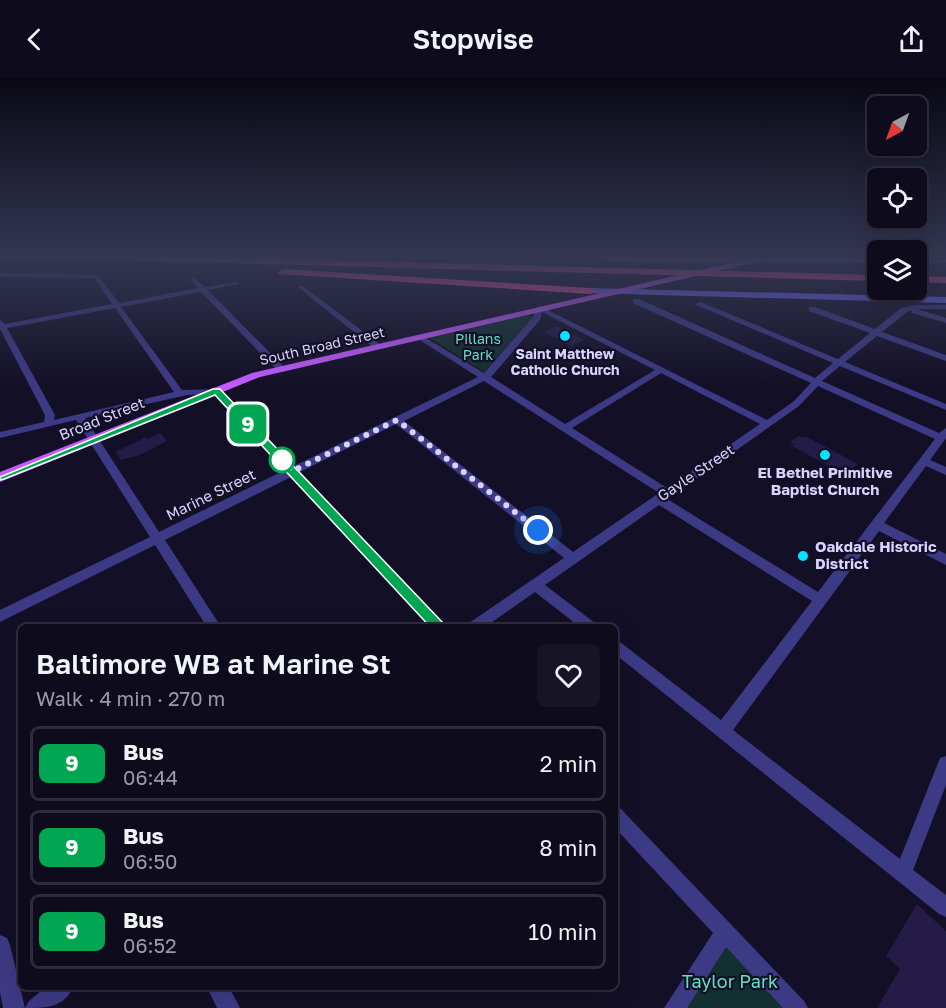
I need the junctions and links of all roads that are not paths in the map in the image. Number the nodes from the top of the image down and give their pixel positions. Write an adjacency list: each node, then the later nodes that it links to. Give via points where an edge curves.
1 (113, 299): 11 (street)
2 (147, 299): 11 (street)
3 (214, 299): 23 (street)
4 (317, 299): 20 (street)
5 (561, 299): 13 (main road, South Broad Street)
6 (587, 299): 13 (main road, South Broad Street)
7 (921, 299): 8 (main road)
8 (946, 300)
9 (636, 301): 26 (street)
10 (698, 304): 22 (street)
11 (117, 305): 17 (street); 28 (street)
12 (946, 307): 14 (street)
13 (540, 308): 19 (main road, South Broad Street); 24 (street); 25 (street, Marine Street, via 537,318)
14 (909, 308): 16 (street); 18 (street, Gayle Street)
15 (812, 309): 18 (street)
16 (946, 321)
17 (1, 325): 32 (street, via 50,415)
18 (877, 333): 21 (street); 22 (street, Gayle Street)
19 (422, 337): 20 (main road, South Broad Street); 25 (street)
20 (378, 347): 23 (main road, South Broad Street)
21 (946, 358)
22 (839, 362): 26 (street, Gayle Street); 29 (street)
23 (281, 369): 27 (main road, South Broad Street)
24 (661, 370): 33 (street); 34 (street)
25 (485, 376): 31 (street, Marine Street); 34 (street)
26 (817, 382): 33 (street, Gayle Street, via 796,404); 36 (street)
27 (217, 391): 28 (street); 37 (main road, Broad Street); 39 (street)
28 (179, 393): 30 (street)
29 (946, 407)
30 (79, 417): 32 (street); 37 (street)
31 (397, 420): 39 (street, Marine Street); 45 (street)
32 (49, 424): 35 (street)
33 (767, 424): 42 (street, Gayle Street)
34 (565, 428): 42 (street)
35 (0, 435)
36 (943, 435): 38 (street)
37 (94, 440): 41 (main road, Broad Street); 44 (street)
38 (924, 461): 40 (street); 43 (street)
39 (293, 471): 44 (street, Marine Street); 51 (street)
40 (946, 471)
41 (0, 477)
42 (663, 496): 45 (street, Gayle Street); 48 (street)
43 (876, 524): 46 (street); 48 (street)
44 (157, 538): 49 (street, Marine Street); 50 (street)
45 (573, 558): 47 (street, Gayle Street)
46 (946, 560)
47 (536, 585): 52 (street, Gayle Street); 53 (street)
48 (820, 600): 55 (street)
49 (0, 616)
50 (212, 624)
51 (436, 624)
52 (478, 624)
53 (586, 624)
54 (618, 648): 55 (street)
55 (723, 731): 58 (street)
56 (946, 764): 58 (street)
57 (618, 818): 60 (street)
58 (903, 873): 59 (street)
59 (946, 907)
60 (725, 932): 67 (street); 68 (street)
61 (0, 945): 64 (street)
62 (59, 990): 65 (street)
63 (219, 990): 66 (street)
64 (14, 1008)
65 (36, 1008)
66 (229, 1008)
67 (675, 1008)
68 (797, 1008)

